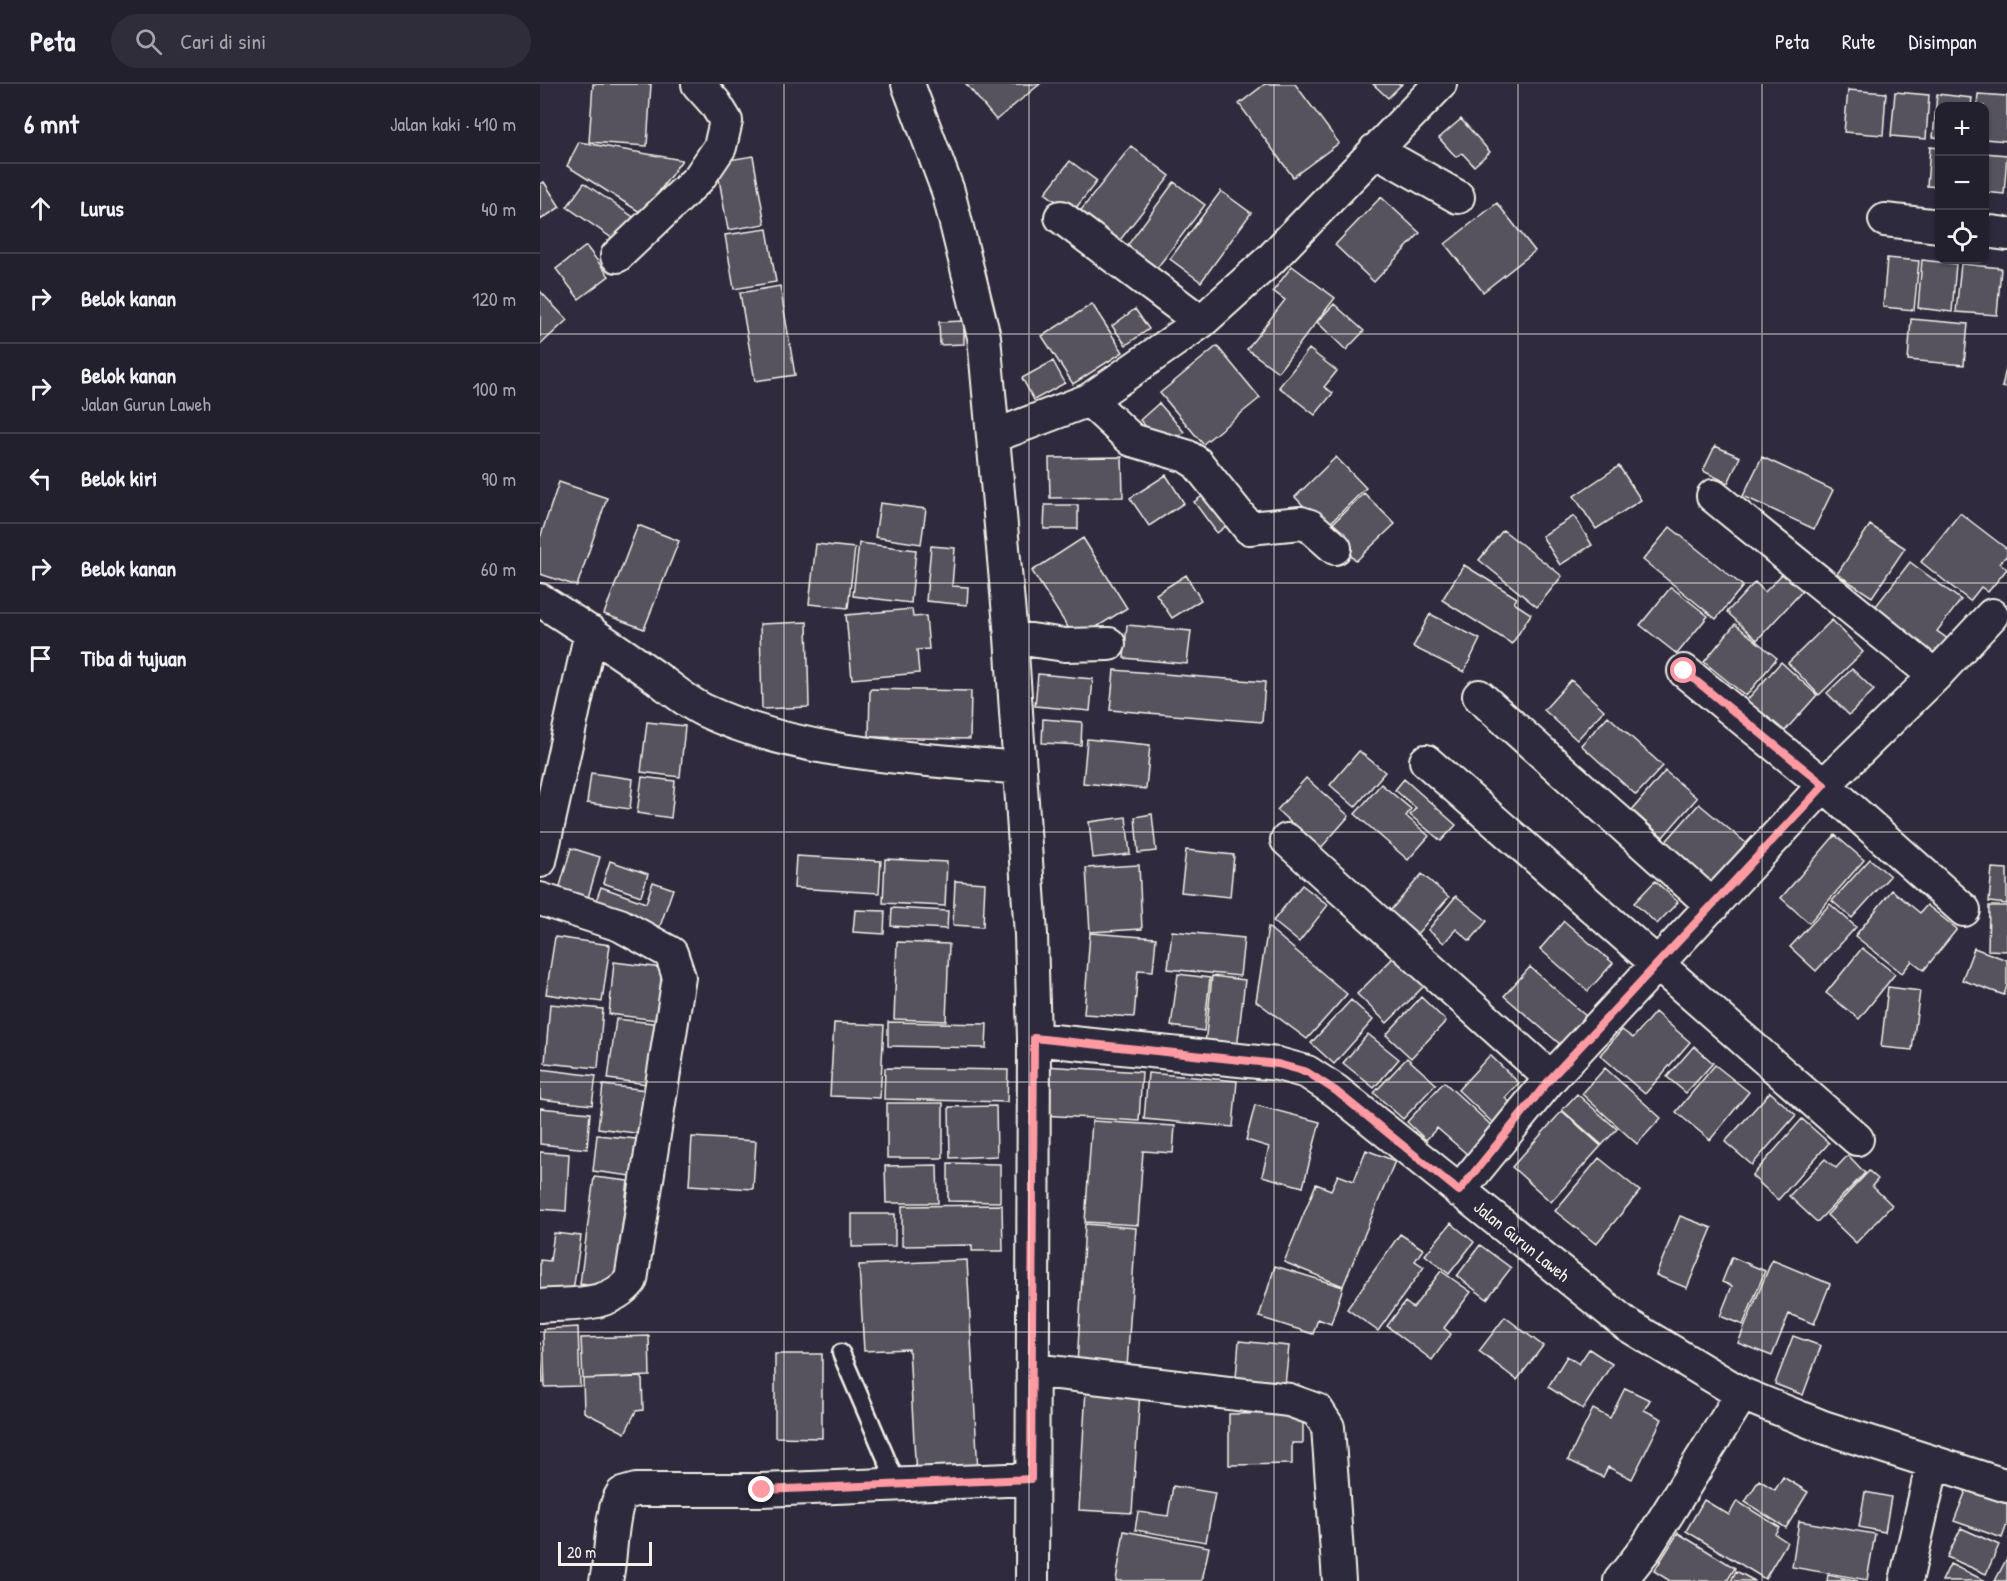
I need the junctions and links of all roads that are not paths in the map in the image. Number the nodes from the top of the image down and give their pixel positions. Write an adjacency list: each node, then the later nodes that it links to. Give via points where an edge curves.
1 (698, 84): 11 (street, via 726,121 720,147 699,178)
2 (908, 84): 14 (street, via 948,191 968,267 984,337)
3 (1440, 84): 4 (street)
4 (1375, 150): 5 (street); 12 (street, via 1271,259)
5 (1458, 197)
6 (1061, 217): 12 (street)
7 (1885, 220): 8 (street)
8 (1935, 225)
9 (1989, 232): 10 (street)
10 (2007, 234)
11 (617, 256)
12 (1201, 322): 13 (street)
13 (1089, 400): 14 (street); 16 (street, via 1132,440 1197,463 1249,528 1301,523)
14 (994, 436): 20 (street)
15 (1713, 496): 23 (street)
16 (1335, 548)
17 (540, 600): 19 (street)
18 (1992, 615): 23 (street)
19 (591, 632): 26 (street, via 701,709 757,732 862,752); 29 (street)
20 (1011, 637): 21 (street, via 1065,645); 26 (street)
21 (1109, 644)
22 (1684, 671): 27 (street)
23 (1935, 676): 27 (street)
24 (1479, 696): 31 (street)
25 (1426, 761): 33 (street)
26 (1020, 768): 34 (street)
27 (1824, 785): 31 (street); 32 (street)
28 (1287, 840): 35 (street)
29 (541, 852)
30 (540, 898): 38 (street, via 620,925 671,953 679,977 631,1280 620,1294 600,1301)
31 (1713, 906): 33 (street)
32 (1964, 910)
33 (1657, 963): 35 (street); 36 (street)
34 (1034, 1038): 37 (street, Jalan Gurun Laweh, via 1278,1064 1307,1072); 40 (street)
35 (1551, 1078): 37 (street)
36 (1857, 1139)
37 (1459, 1191): 41 (street, Jalan Gurun Laweh, via 1626,1324)
38 (540, 1306)
39 (841, 1353): 44 (lane)
40 (1034, 1370): 43 (street); 49 (street, via 1289,1400 1317,1410 1328,1427)
41 (1742, 1394): 42 (street, Jalan Gurun Laweh, via 1823,1427); 46 (street)
42 (1933, 1462): 45 (street, Jalan Gurun Laweh); 50 (street)
43 (1031, 1479): 44 (street); 48 (street)
44 (897, 1484): 47 (street, via 636,1490 622,1494 615,1503)
45 (2007, 1486)
46 (1625, 1580)
47 (606, 1581)
48 (1032, 1581)
49 (1339, 1581)
50 (1906, 1581)

